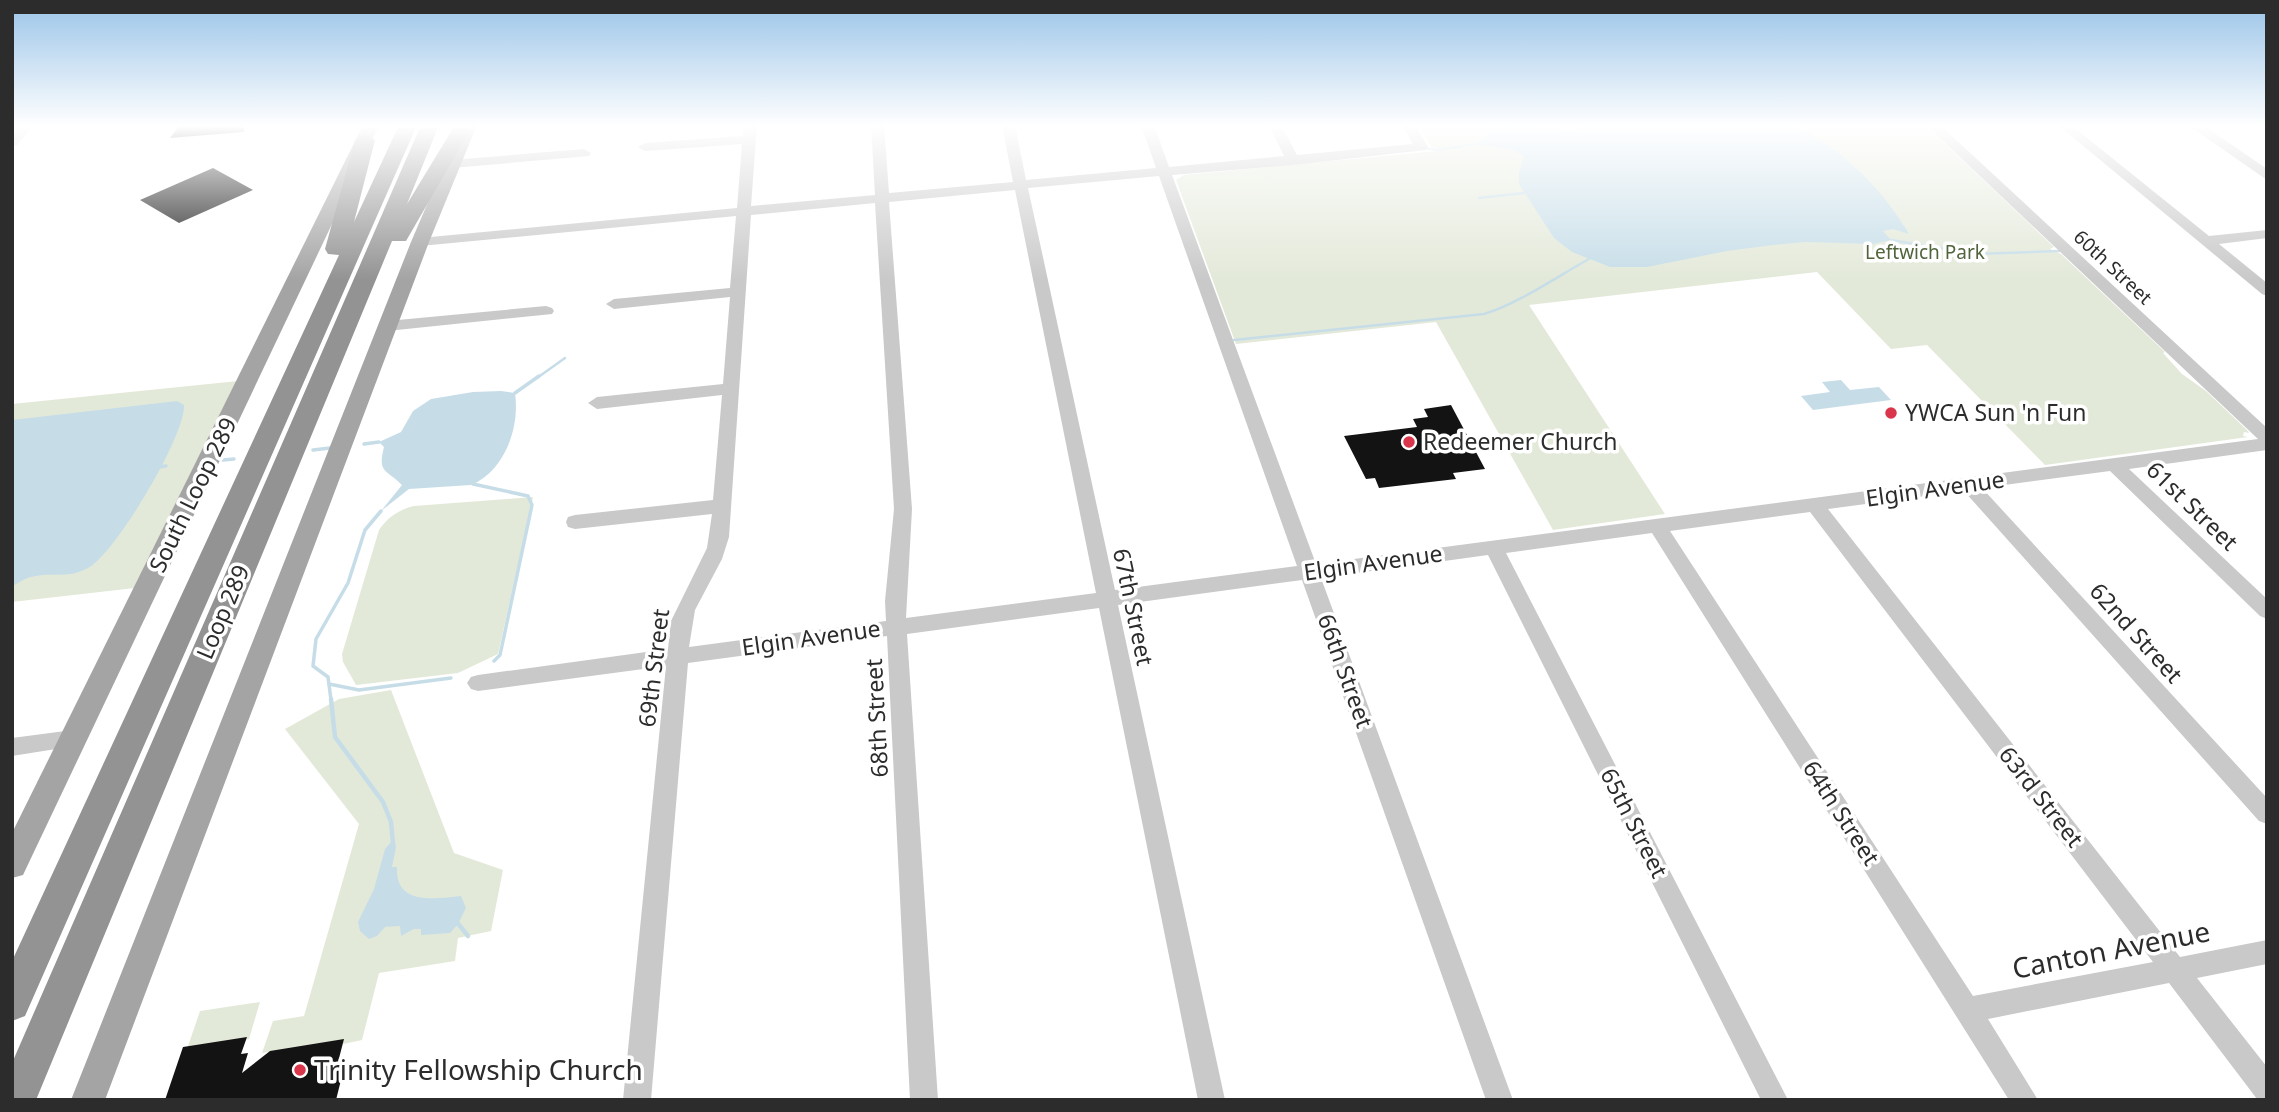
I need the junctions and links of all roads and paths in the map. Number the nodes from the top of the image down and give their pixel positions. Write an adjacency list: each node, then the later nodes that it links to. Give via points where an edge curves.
1 (346, 177): 44 (main road, South Loop 289)
2 (354, 177): 28 (highway, via 329,272)
3 (385, 177): 28 (highway, Loop 289)
4 (408, 177): 23 (highway, Loop 289)
5 (434, 177): 23 (highway)
6 (447, 177): 19 (main road)
7 (747, 177): 16 (street, 69th Street)
8 (881, 177): 15 (street, 68th Street)
9 (1018, 177): 14 (street, 67th Street)
10 (1121, 177): 14 (street)
11 (1165, 177): 38 (street, 66th Street)
12 (1988, 177): 29 (street, 60th Street)
13 (2128, 177): 18 (street)
14 (1020, 186): 15 (street); 39 (street, 67th Street)
15 (882, 199): 16 (street); 41 (street, 68th Street, via 903,509 895,584)
16 (744, 211): 19 (street); 21 (street, 69th Street)
17 (2267, 234): 18 (street)
18 (2206, 241): 20 (street)
19 (419, 242): 25 (main road)
20 (2267, 291)
21 (738, 292): 22 (street); 26 (street, 69th Street)
22 (614, 304)
23 (353, 306): 53 (highway, Loop 289)
24 (546, 311): 25 (street)
25 (387, 327): 54 (main road)
26 (731, 389): 27 (street); 34 (street, 69th Street)
27 (597, 403)
28 (270, 431): 50 (highway, Loop 289)
29 (2267, 438)
30 (2267, 444): 31 (street, Elgin Avenue)
31 (2115, 465): 32 (street, Elgin Avenue); 40 (street, 61st Street)
32 (1968, 484): 33 (street, Elgin Avenue); 46 (street, 62nd Street)
33 (1815, 505): 36 (street, Elgin Avenue); 49 (street, 63rd Street)
34 (722, 506): 35 (street); 42 (street, 69th Street, via 715,552 685,607)
35 (575, 522)
36 (1657, 526): 37 (street, Elgin Avenue); 51 (street, 64th Street)
37 (1493, 547): 38 (street, Elgin Avenue); 59 (street, 65th Street)
38 (1309, 572): 39 (street, Elgin Avenue); 58 (street, 66th Street)
39 (1106, 599): 41 (street, Elgin Avenue); 57 (street, 67th Street)
40 (2267, 611)
41 (896, 627): 42 (street, Elgin Avenue); 56 (street, 68th Street)
42 (678, 656): 43 (street, Elgin Avenue); 55 (street, 69th Street)
43 (478, 683)
44 (73, 739): 45 (street); 47 (main road, South Loop 289)
45 (12, 747)
46 (2267, 814)
47 (12, 864)
48 (2267, 952): 49 (street, Canton Avenue)
49 (2174, 970): 51 (street, Canton Avenue); 52 (street, 63rd Street)
50 (12, 1003)
51 (1968, 1010): 60 (street, 64th Street)
52 (2267, 1089)
53 (16, 1100)
54 (88, 1100)
55 (637, 1100)
56 (924, 1100)
57 (1212, 1100)
58 (1500, 1100)
59 (1775, 1100)
60 (2025, 1100)

